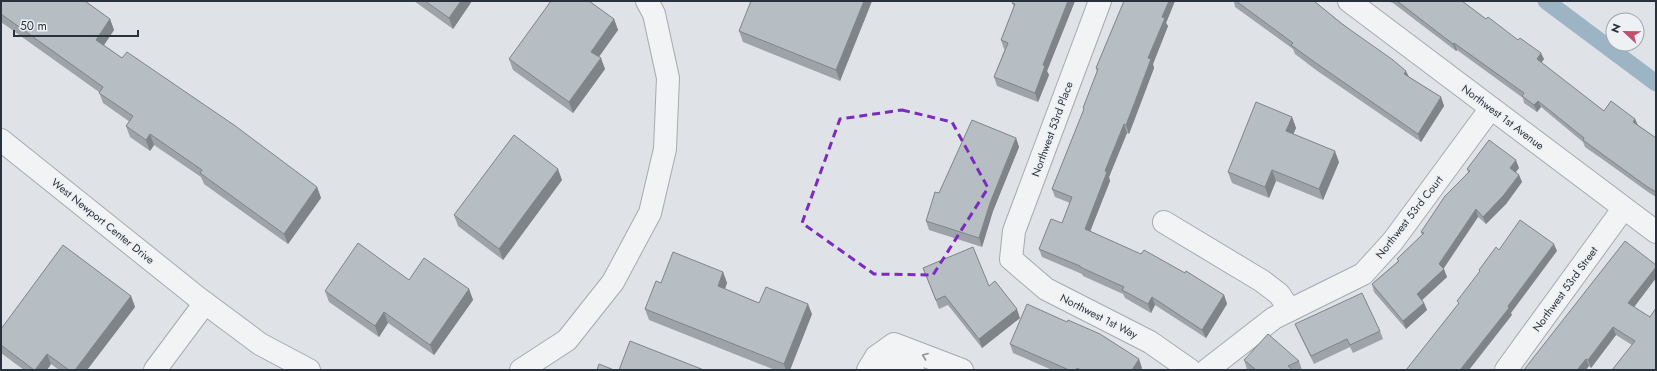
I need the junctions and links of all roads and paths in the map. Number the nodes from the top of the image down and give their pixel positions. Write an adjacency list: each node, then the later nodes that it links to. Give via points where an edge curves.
1 (647, 1): 15 (street, via 654,14 668,78 664,149 650,213 613,282 567,340)
2 (1100, 1): 9 (street, Northwest 53rd Place, via 1014,231)
3 (1349, 1): 4 (street, Northwest 1st Avenue)
4 (1491, 108): 6 (street, Northwest 1st Avenue); 11 (street, Northwest 53rd Court, via 1393,241 1363,274)
5 (1, 140): 10 (street, West Newport Center Drive)
6 (1623, 208): 8 (street, Northwest 1st Avenue); 20 (street, Northwest 53rd Street)
7 (1164, 222): 11 (street, via 1262,281 1278,294)
8 (1656, 232)
9 (1011, 259): 18 (street, Northwest 1st Way, via 1046,288 1150,342)
10 (205, 303): 13 (street); 14 (street, West Newport Center Drive, via 260,344)
11 (1290, 310): 19 (street, Northwest 53rd Court, via 1274,318)
12 (872, 363): 16 (street); 17 (street, one-way to 12, via 894,344)
13 (155, 370)
14 (309, 370)
15 (521, 370)
16 (913, 370)
17 (962, 370)
18 (1190, 370)
19 (1207, 370)
20 (1506, 370)

